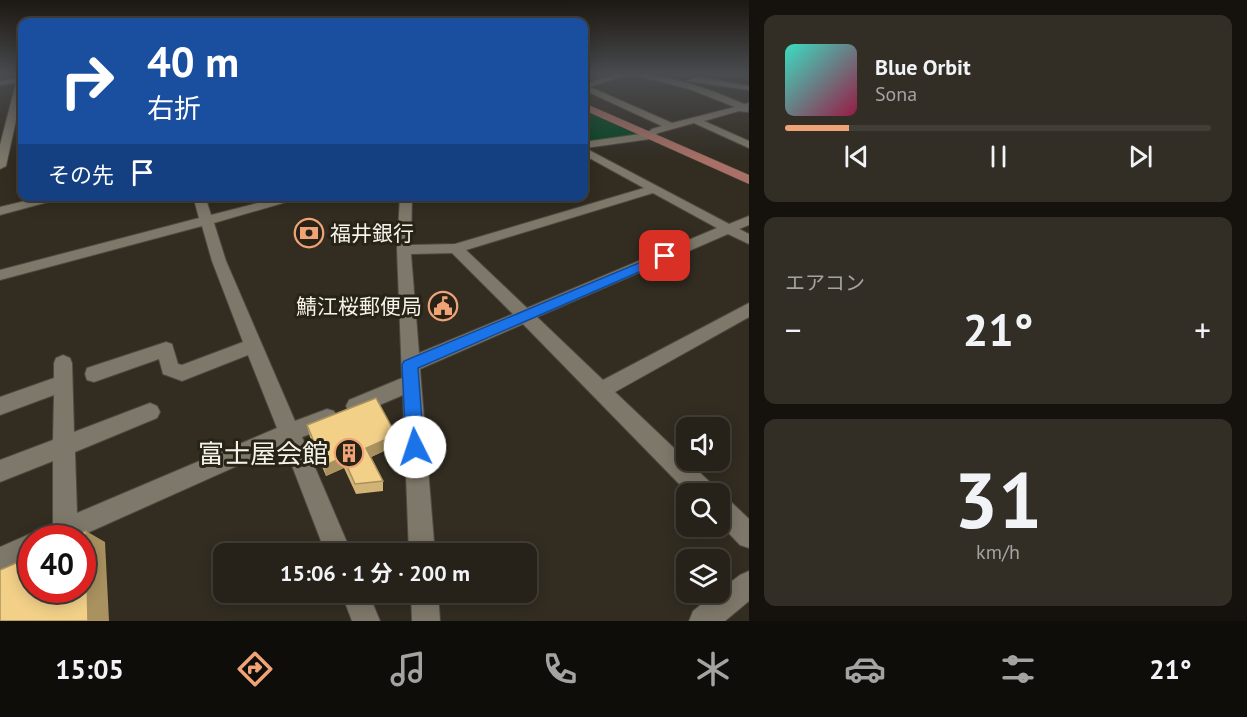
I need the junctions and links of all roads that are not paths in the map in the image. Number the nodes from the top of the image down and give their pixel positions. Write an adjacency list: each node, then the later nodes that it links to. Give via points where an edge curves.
1 (15, 103): 7 (street)
2 (619, 103): 6 (street)
3 (588, 108): 8 (main road)
4 (746, 109): 5 (street)
5 (696, 121): 6 (street); 10 (street)
6 (672, 127): 8 (street)
7 (5, 134): 12 (street)
8 (650, 136): 9 (street); 13 (main road)
9 (588, 144)
10 (749, 145)
11 (588, 153): 14 (street)
12 (0, 166)
13 (749, 180)
14 (654, 189): 22 (street); 24 (street)
15 (43, 201): 19 (street)
16 (201, 201): 20 (street)
17 (282, 201): 20 (street)
18 (406, 201): 25 (street)
19 (0, 211)
20 (208, 220): 26 (street); 29 (street, via 219,261)
21 (749, 220): 22 (street)
22 (728, 229): 23 (street); 28 (street)
23 (749, 240)
24 (456, 248): 25 (street); 28 (street)
25 (404, 250): 31 (street)
26 (0, 275)
27 (749, 309): 32 (street)
28 (526, 316): 31 (street); 32 (street)
29 (255, 345): 30 (street, via 182,373 170,369 166,349); 35 (street)
30 (94, 374)
31 (410, 374): 35 (street); 44 (street)
32 (601, 390): 38 (street)
33 (0, 406): 36 (street, via 63,373)
34 (150, 412): 36 (street)
35 (290, 432): 41 (street); 43 (street)
36 (64, 446): 37 (street); 40 (street)
37 (0, 471)
38 (695, 483)
39 (730, 517): 42 (street)
40 (58, 525)
41 (80, 525)
42 (749, 536)
43 (335, 543)
44 (421, 543)
45 (18, 552): 46 (street)
46 (0, 560)
47 (749, 584): 52 (street)
48 (359, 603): 50 (street)
49 (425, 603): 51 (street)
50 (366, 621)
51 (426, 621)
52 (703, 621)

